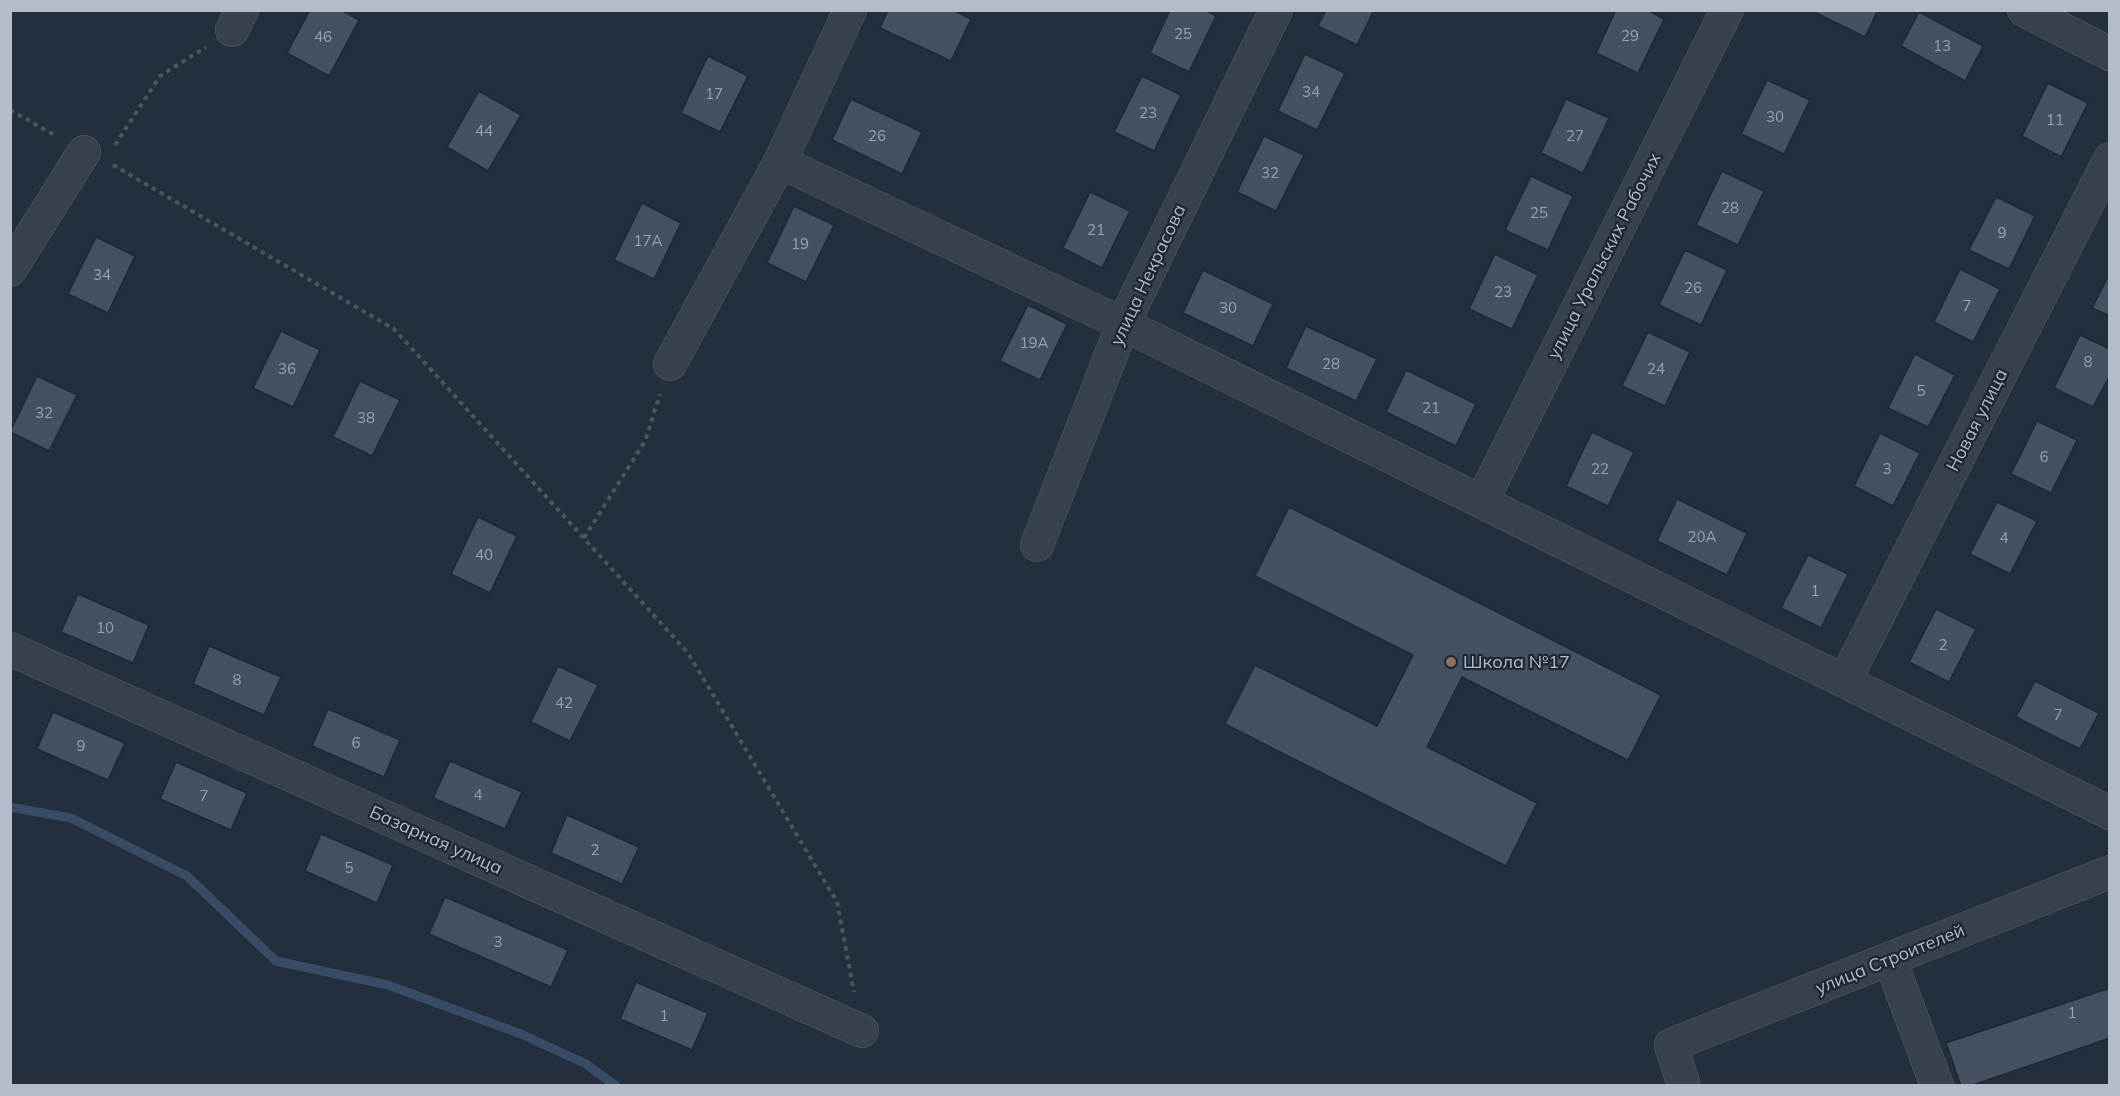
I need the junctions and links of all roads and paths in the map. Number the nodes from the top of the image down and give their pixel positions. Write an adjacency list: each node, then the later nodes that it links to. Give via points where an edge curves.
1 (850, 10): 10 (street)
2 (1276, 10): 12 (street, улица Некрасова)
3 (1726, 10): 14 (street, улица Уральских Рабочих)
4 (2024, 10): 6 (street)
5 (237, 20): 8 (path, via 160,76)
6 (2109, 54)
7 (10, 111): 8 (path)
8 (95, 156): 11 (street); 15 (path, via 394,329)
9 (2109, 159): 18 (street, Новая улица)
10 (780, 162): 12 (street); 13 (street)
11 (10, 270)
12 (1123, 324): 14 (street); 16 (street, улица Некрасова)
13 (670, 364): 15 (path, via 645,441)
14 (1482, 501): 18 (street)
15 (584, 538): 22 (path, via 688,653 837,902)
16 (1037, 545)
17 (10, 649): 22 (street, Базарная улица)
18 (1845, 680): 19 (street)
19 (2109, 813)
20 (2109, 872): 21 (street, улица Строителей)
21 (1890, 959): 23 (street, улица Строителей, via 1671,1045); 24 (street)
22 (862, 1031)
23 (1684, 1086)
24 (1937, 1086)

